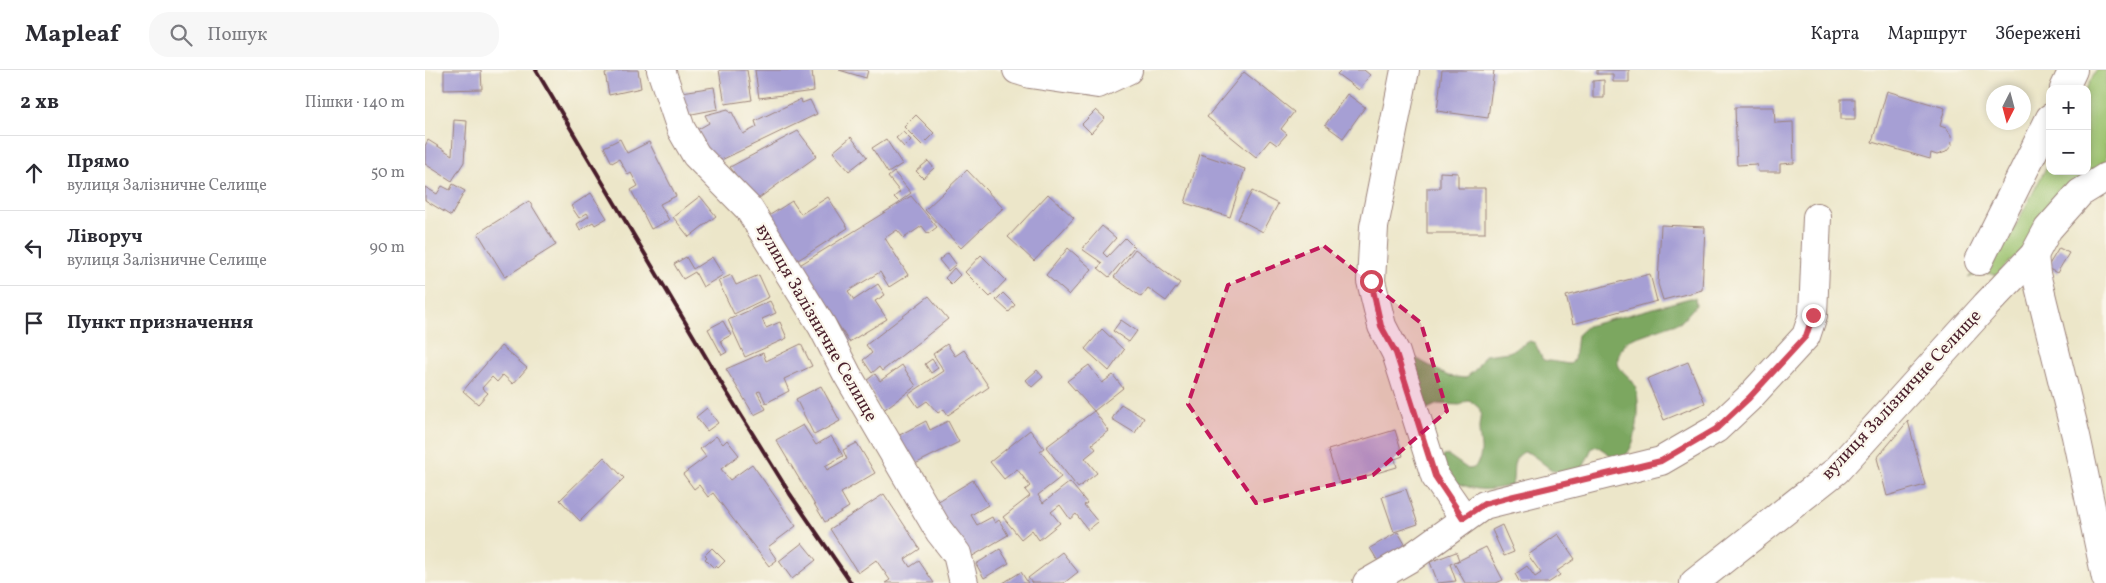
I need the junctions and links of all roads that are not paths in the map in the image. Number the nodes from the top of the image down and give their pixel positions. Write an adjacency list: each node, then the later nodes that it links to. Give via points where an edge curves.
1 (661, 70): 14 (street, вулиця Залізничне Селище, via 674,112 696,155 749,209 823,326 919,498 957,554)
2 (1017, 70): 3 (street, via 1098,84)
3 (1128, 70)
4 (1405, 70): 12 (street, via 1374,227 1371,281 1381,326 1396,353 1435,476)
5 (2073, 70): 6 (street)
6 (2066, 85)
7 (2046, 126): 11 (street)
8 (2106, 177): 10 (street, вулиця Залізничне Селище, via 2080,193 2049,229)
9 (1817, 217): 12 (street, via 1813,315 1806,336 1716,429 1661,461 1484,504)
10 (2034, 255): 13 (street, via 2077,436); 16 (street, вулиця Залізничне Селище, via 1836,470)
11 (1979, 261)
12 (1463, 518): 15 (street, via 1411,558)
13 (2106, 578)
14 (964, 583)
15 (1367, 583)
16 (1694, 583)

